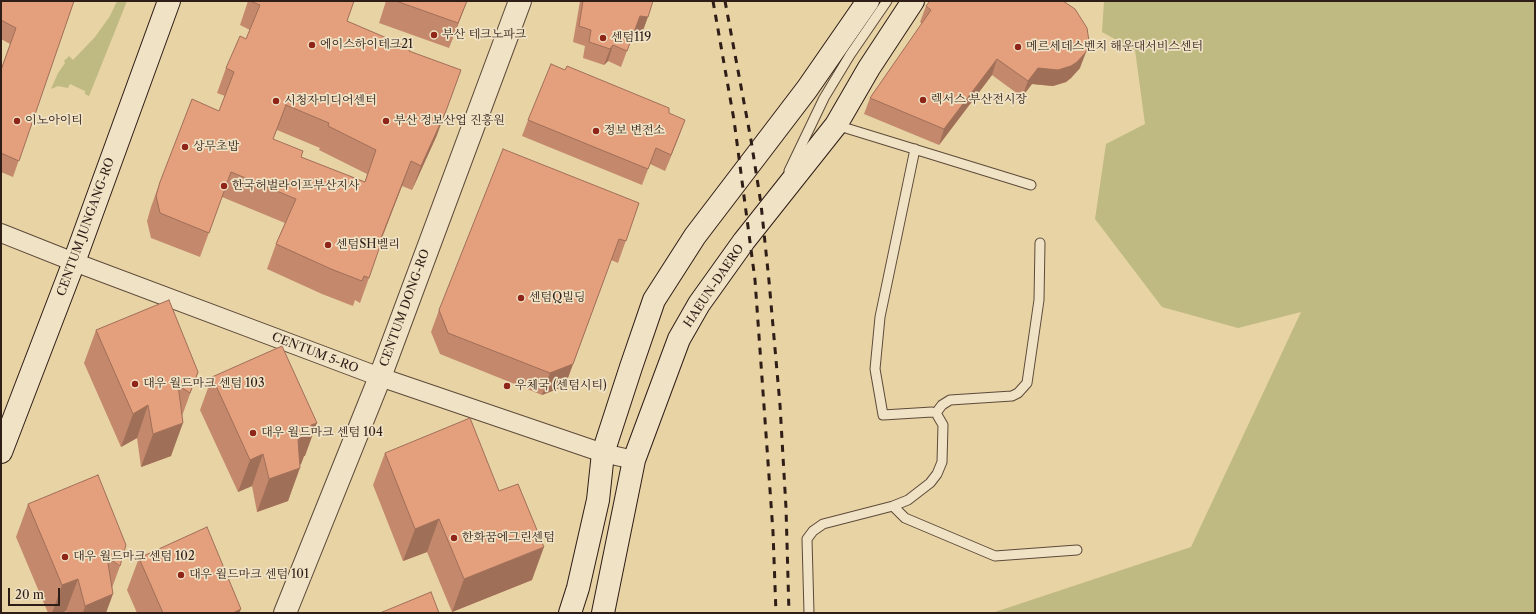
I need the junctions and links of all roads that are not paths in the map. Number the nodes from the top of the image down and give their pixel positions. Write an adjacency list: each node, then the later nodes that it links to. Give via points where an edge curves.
1 (169, 1): 12 (main road, CENTUM JUNGANG-RO)
2 (520, 1): 13 (main road, CENTUM DONG-RO)
3 (868, 1): 16 (main road, via 807,89 695,236 654,300)
4 (887, 1): 9 (lane, via 824,98)
5 (913, 1): 6 (main road, HAEUN-DAERO, via 869,68)
6 (836, 125): 7 (lane); 9 (main road, HAEUN-DAERO)
7 (915, 149): 8 (lane); 14 (lane, via 880,317 875,369 883,415)
8 (1031, 185)
9 (773, 205): 17 (main road, HAEUN-DAERO, via 699,304 679,339)
10 (1, 233): 12 (street, CENTUM 5-RO)
11 (1040, 243): 14 (lane, via 1039,300 1026,383 1012,396 950,400)
12 (74, 262): 13 (street, CENTUM 5-RO); 15 (main road, CENTUM JUNGANG-RO)
13 (380, 377): 16 (street, CENTUM 5-RO); 21 (main road, CENTUM DONG-RO)
14 (936, 413): 18 (lane, via 943,425 942,462 937,474 930,483 908,500)
15 (1, 452)
16 (603, 453): 17 (street, CENTUM 5-RO); 20 (main road, via 598,500)
17 (634, 460): 24 (main road, HAEUN-DAERO)
18 (893, 506): 19 (lane, via 905,518 995,556); 25 (lane, via 823,524 813,531 807,539)
19 (1078, 550)
20 (578, 588): 22 (main road); 23 (lane)
21 (285, 613)
22 (570, 613)
23 (576, 613)
24 (603, 613)
25 (809, 613)

